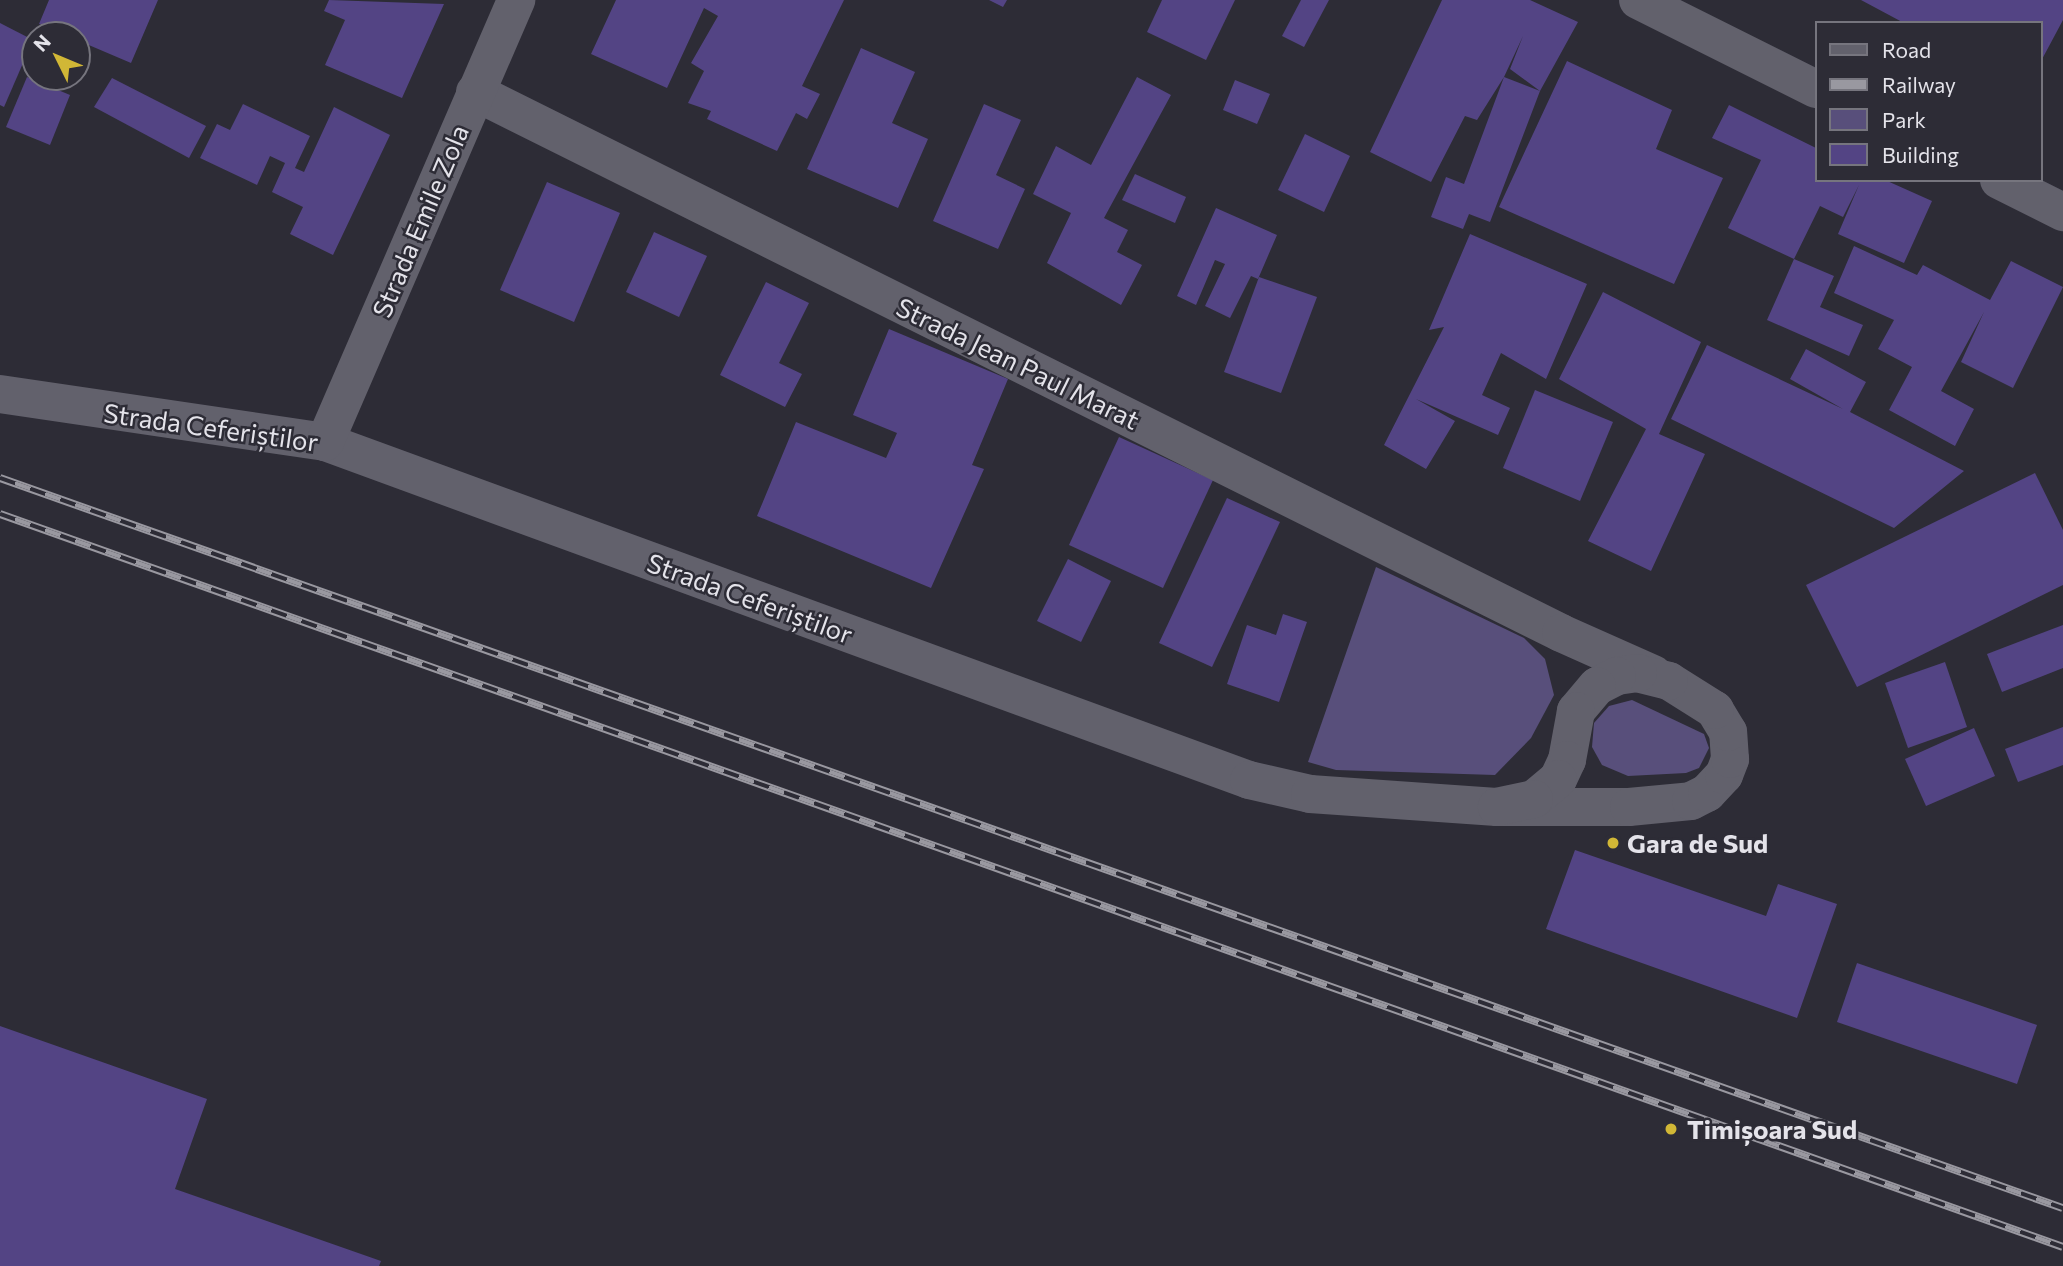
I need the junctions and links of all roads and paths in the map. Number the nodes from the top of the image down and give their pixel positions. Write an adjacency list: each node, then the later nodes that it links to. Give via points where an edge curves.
1 (516, 0): 4 (street, Strada Emile Zola)
2 (1638, 0): 3 (street)
3 (1814, 88)
4 (475, 92): 8 (street, Strada Emile Zola); 9 (street, Strada Jean Paul Marat)
5 (2003, 182): 6 (street)
6 (2063, 212)
7 (0, 394): 8 (street, Strada Ceferiștilor)
8 (325, 442): 12 (street, Strada Ceferiștilor, via 1249,780 1310,794)
9 (1561, 633): 10 (street, Strada Jean Paul Marat); 11 (street, via 1582,661 1584,677)
10 (1659, 677): 11 (street, Strada Ceferiștilor, via 1628,674 1606,680 1589,693); 13 (street, Strada Ceferiștilor, via 1715,710 1728,732 1730,759 1717,784 1699,798)
11 (1573, 728): 12 (street, Strada Ceferiștilor, via 1563,770 1543,794); 13 (street, via 1573,764 1588,787 1603,799)
12 (1497, 807): 13 (street, Strada Ceferiștilor)
13 (1629, 807)

